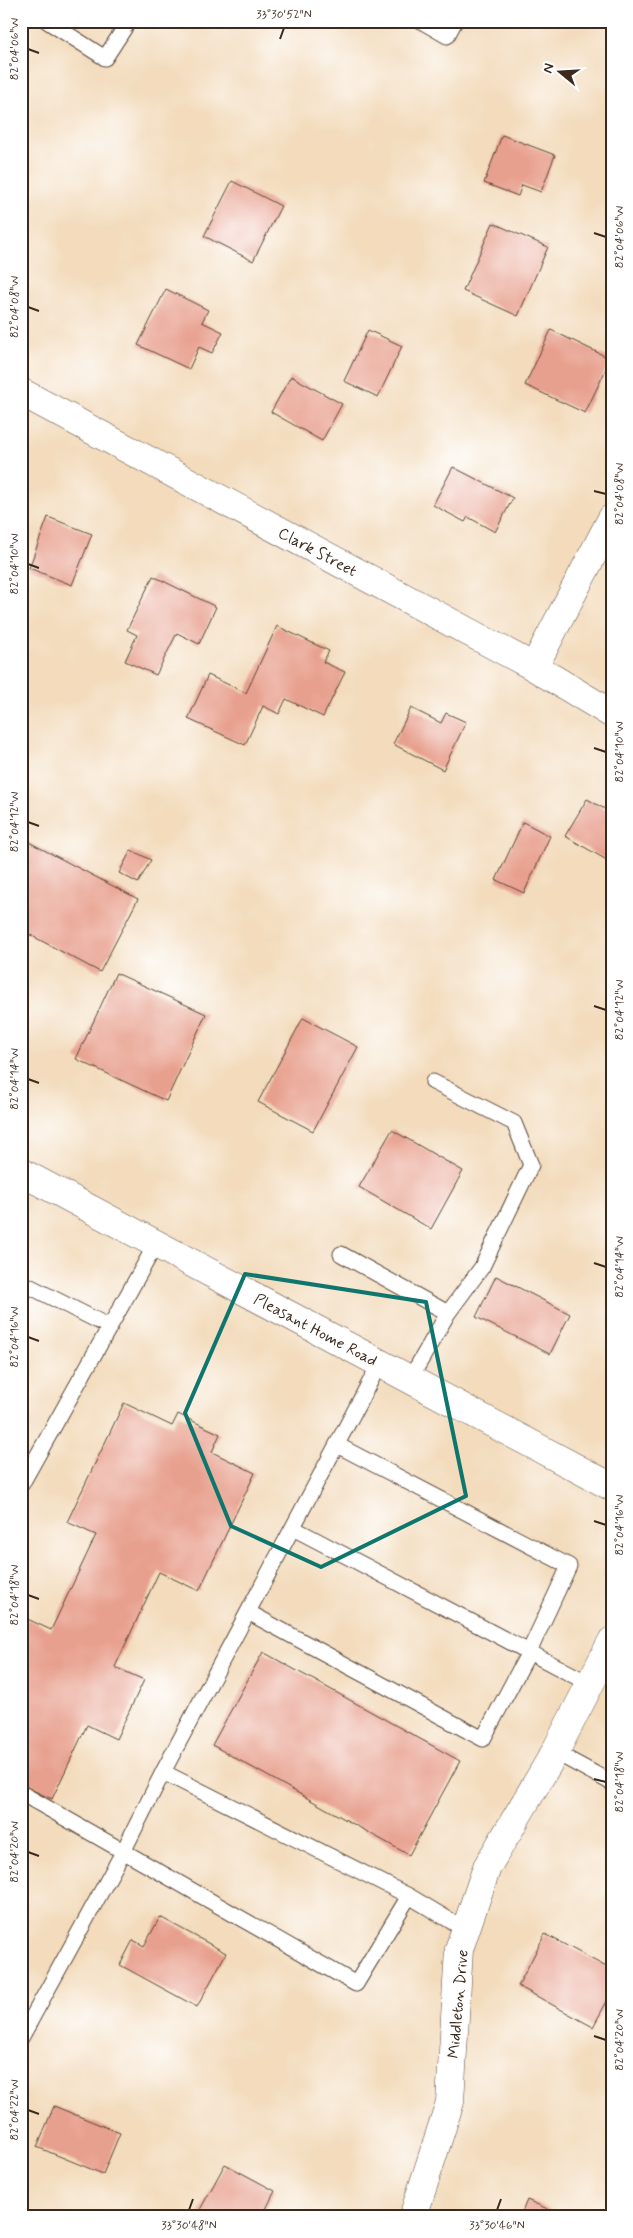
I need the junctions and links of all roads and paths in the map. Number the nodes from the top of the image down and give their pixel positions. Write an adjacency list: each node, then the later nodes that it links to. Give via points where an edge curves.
1 (47, 21): 2 (lane, via 105,58)
2 (129, 21)
3 (421, 21): 4 (lane, via 447,36)
4 (455, 21)
5 (21, 392): 7 (street, Clark Street)
6 (612, 518): 7 (street)
7 (534, 668): 8 (street, Clark Street)
8 (612, 714)
9 (433, 1082): 14 (lane, via 514,1123 532,1165 482,1267)
10 (21, 1172): 11 (street, Pleasant Home Road)
11 (156, 1244): 15 (lane); 16 (street, Pleasant Home Road)
12 (341, 1254): 14 (lane)
13 (21, 1282): 15 (lane)
14 (448, 1313): 17 (lane)
15 (110, 1327): 19 (lane)
16 (380, 1364): 17 (street, Pleasant Home Road); 18 (lane)
17 (410, 1379): 20 (street, Pleasant Home Road)
18 (337, 1444): 21 (lane); 24 (lane, via 569,1566)
19 (21, 1485)
20 (612, 1487)
21 (293, 1528): 22 (lane); 24 (lane)
22 (248, 1612): 24 (lane, via 483,1739); 27 (lane)
23 (612, 1641): 25 (street, Middleton Drive)
24 (529, 1652): 25 (lane)
25 (590, 1684): 26 (street, Middleton Drive)
26 (555, 1752): 28 (lane); 32 (street, Middleton Drive, via 487,1867)
27 (163, 1772): 30 (lane); 31 (lane)
28 (612, 1783)
29 (21, 1793): 30 (lane)
30 (123, 1852): 31 (lane, via 356,1984); 33 (lane)
31 (409, 1896): 32 (lane)
32 (466, 1930): 34 (street, Middleton Drive, via 459,1949 450,2102)
33 (21, 2038)
34 (413, 2217)

